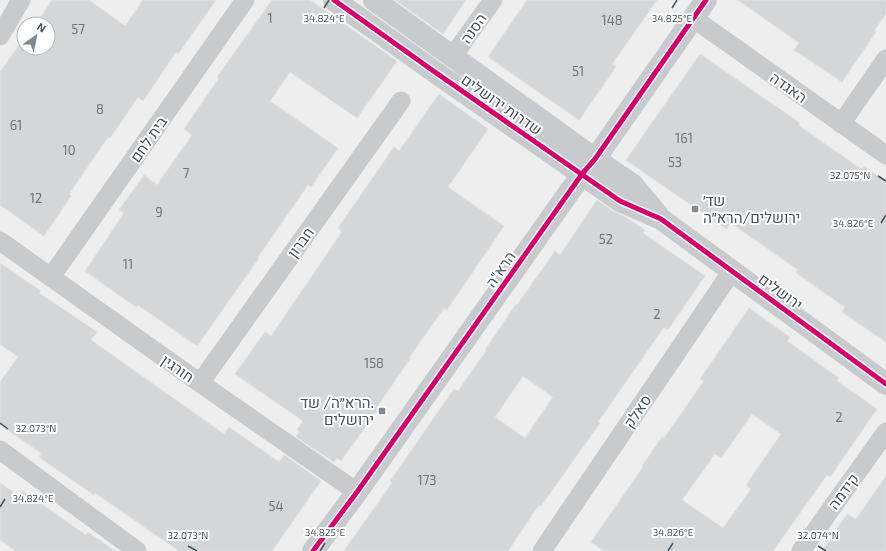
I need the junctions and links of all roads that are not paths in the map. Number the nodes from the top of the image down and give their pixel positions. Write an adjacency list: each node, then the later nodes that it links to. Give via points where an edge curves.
1 (21, 0): 8 (street)
2 (245, 0): 18 (street, בית לחם)
3 (334, 0): 14 (street, שדרות ירושלים)
4 (374, 0): 9 (street, שדרות ירושלים)
5 (493, 0): 9 (street, הסנה)
6 (706, 0): 7 (street, הרא"ה)
7 (693, 18): 12 (street, האגדה); 14 (street, הרא"ה)
8 (0, 36)
9 (453, 56): 14 (street, שדרות ירושלים)
10 (886, 59): 12 (street)
11 (401, 101): 19 (street, חברון)
12 (841, 124): 13 (street, האגדה)
13 (886, 155)
14 (589, 166): 15 (street, שדרות ירושלים, via 632,184); 23 (street, הרא"ה)
15 (661, 219): 17 (street, ירושלים)
16 (0, 241): 18 (street, חורגין)
17 (732, 271): 20 (street, ירושלים); 24 (street, סאלק)
18 (51, 277): 19 (street, חורגין)
19 (200, 383): 23 (street, חורגין)
20 (886, 384)
21 (886, 432): 27 (street, קידמה)
22 (0, 450): 25 (street)
23 (357, 492): 26 (street, הרא"ה)
24 (544, 550)
25 (137, 551)
26 (313, 551)
27 (801, 551)

